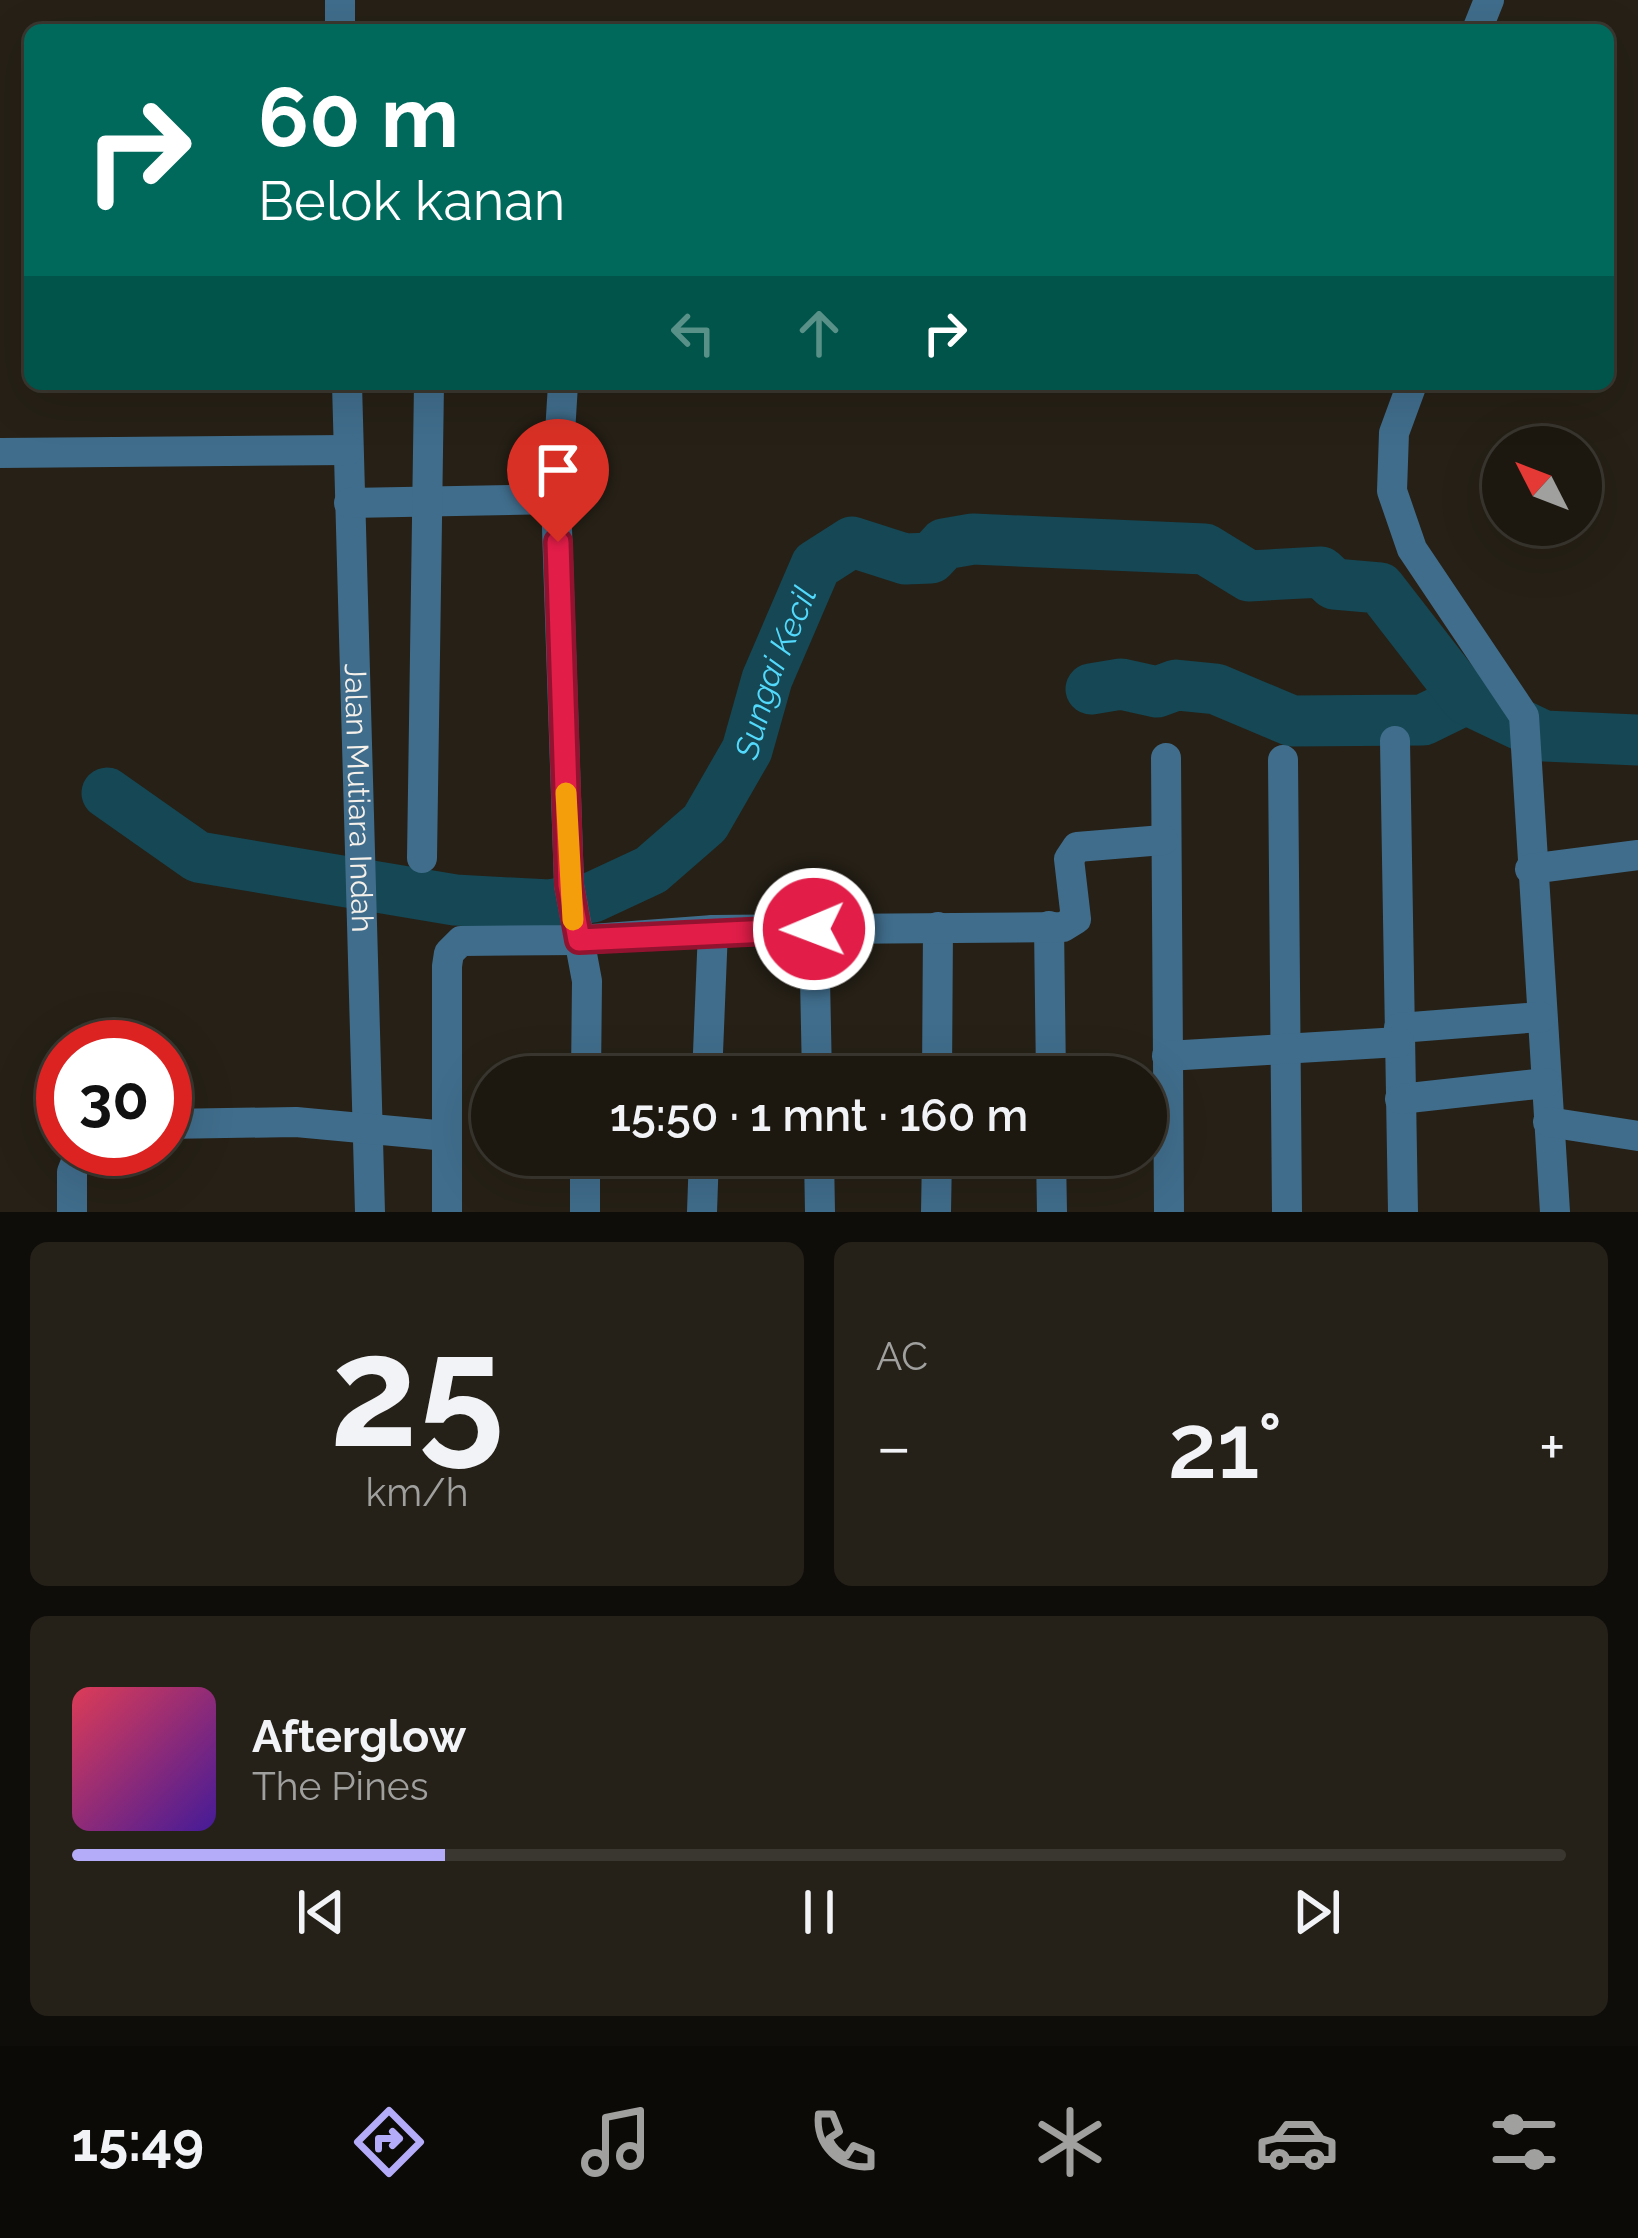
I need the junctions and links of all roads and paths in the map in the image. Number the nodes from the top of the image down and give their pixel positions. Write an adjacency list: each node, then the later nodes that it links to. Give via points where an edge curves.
1 (347, 390): 5 (street, Jalan Mutiara Indah)
2 (429, 390): 8 (street)
3 (563, 390): 7 (street)
4 (1410, 390): 16 (street, via 1394,433 1392,491 1412,548 1524,716)
5 (348, 450): 6 (street); 9 (street, Jalan Mutiara Indah)
6 (0, 453)
7 (556, 499): 8 (street); 20 (street)
8 (429, 502): 9 (street); 15 (street)
9 (350, 503): 35 (street, Jalan Mutiara Indah)
10 (1395, 741): 23 (street)
11 (1166, 758): 13 (street)
12 (1283, 760): 24 (street)
13 (1163, 840): 17 (street, via 1077,847 1070,859 1076,919); 30 (street)
14 (1638, 855): 16 (street)
15 (422, 858)
16 (1530, 869): 22 (street)
17 (1049, 926): 18 (street); 29 (street)
18 (938, 927): 19 (street); 28 (street)
19 (814, 929): 21 (street); 27 (street)
20 (576, 930): 21 (street); 25 (street, via 587,981); 36 (street, via 461,940 448,953)
21 (713, 930): 26 (street)
22 (1540, 1017): 23 (street); 31 (street)
23 (1399, 1035): 24 (street); 32 (street)
24 (1282, 1052): 30 (street); 53 (street)
25 (586, 1056)
26 (708, 1056)
27 (817, 1056)
28 (937, 1056)
29 (1051, 1056)
30 (1167, 1056): 52 (street)
31 (1546, 1083): 32 (street); 33 (street)
32 (1400, 1099): 54 (street)
33 (1548, 1123): 37 (street); 55 (street)
34 (192, 1124): 35 (street, via 296,1122)
35 (368, 1132): 36 (street); 45 (street, Jalan Mutiara Indah)
36 (447, 1136): 46 (street)
37 (1638, 1136)
38 (72, 1176): 44 (street)
39 (585, 1176): 47 (street)
40 (703, 1176): 48 (street)
41 (819, 1176): 49 (street)
42 (937, 1176): 50 (street)
43 (1052, 1176): 51 (street)
44 (72, 1212)
45 (370, 1212)
46 (447, 1212)
47 (585, 1212)
48 (702, 1212)
49 (820, 1212)
50 (936, 1212)
51 (1052, 1212)
52 (1169, 1212)
53 (1287, 1212)
54 (1403, 1212)
55 (1556, 1212)

